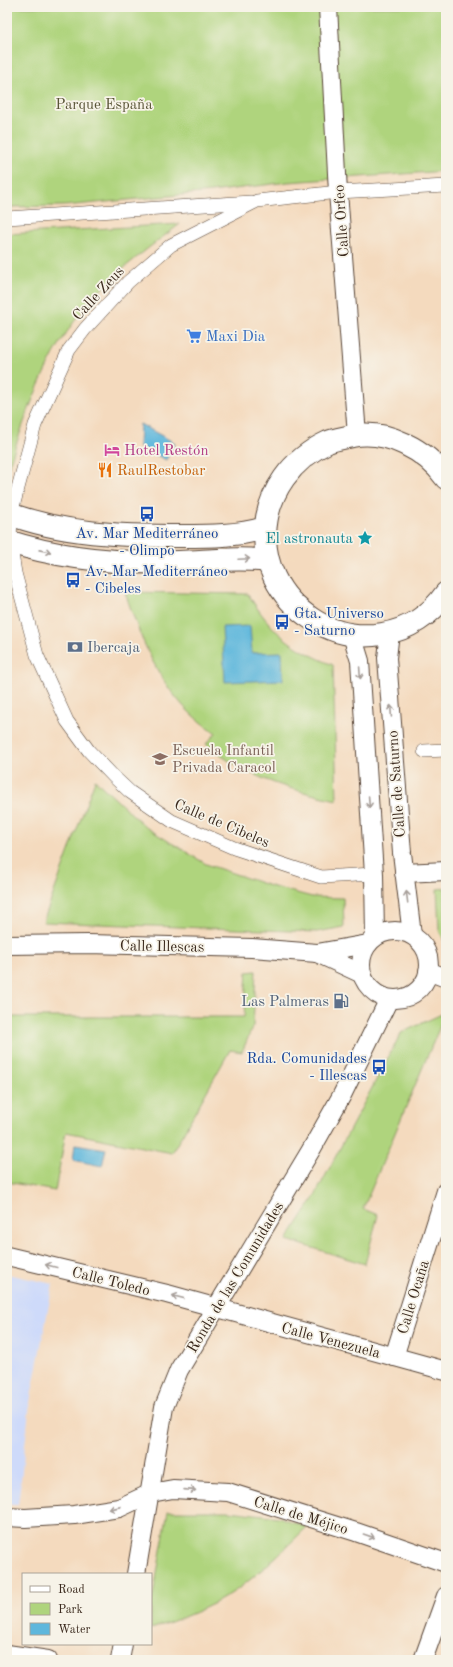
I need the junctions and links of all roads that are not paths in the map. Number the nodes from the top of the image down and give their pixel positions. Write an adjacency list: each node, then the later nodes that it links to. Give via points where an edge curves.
1 (328, 7): 3 (street, Calle Orfeo)
2 (446, 186): 3 (street, Calle Zeus)
3 (338, 192): 4 (street, Calle Zeus); 6 (street, Calle Orfeo)
4 (257, 201): 5 (street); 7 (street, Calle Zeus, via 171,245 128,282 85,329 57,373)
5 (7, 218)
6 (357, 435): 8 (street, via 380,436 402,442 422,453); 10 (street, via 329,441 304,455 285,475 271,500)
7 (13, 478): 9 (street, Calle Zeus)
8 (446, 478)
9 (9, 513): 10 (street, via 66,528 144,536 245,534); 11 (street, Calle Zeus)
10 (265, 528): 12 (street)
11 (8, 541): 12 (street, one-way to 12, via 40,550 122,562 221,561 247,558); 19 (street, Calle de Cibeles, via 37,655 67,721 89,751 130,792 172,821 280,865 321,877)
12 (268, 561): 15 (street, via 280,588 298,610 324,626)
13 (446, 593): 14 (street, via 438,605 416,622)
14 (390, 632): 15 (street, via 371,636); 20 (street, Calle de Saturno, one-way to 14, via 387,658)
15 (352, 635): 19 (street, Calle de Saturno, one-way to 19, via 360,661)
16 (446, 750): 17 (street)
17 (424, 751)
18 (446, 871): 20 (street)
19 (374, 874): 22 (street, Calle de Saturno)
20 (404, 874): 21 (street, Calle de Saturno, one-way to 20)
21 (412, 935): 22 (street, via 392,931); 25 (street, via 424,947 428,959)
22 (372, 941): 24 (street, Calle Illescas); 26 (street, via 362,957)
23 (7, 945): 24 (street, Calle Illescas, via 252,948)
24 (317, 953): 26 (street, Calle Illescas)
25 (428, 972): 27 (street); 28 (street, via 424,984 414,993 402,998)
26 (362, 974): 28 (street, via 372,991)
27 (446, 978)
28 (389, 998): 31 (street, Ronda de las Comunidades, via 342,1095)
29 (446, 1191): 32 (street, Calle Ocaña)
30 (7, 1256): 31 (street, Calle Toledo, one-way to 30)
31 (215, 1308): 32 (street, Calle Venezuela); 34 (street, Ronda de las Comunidades, via 179,1370 164,1406)
32 (394, 1357): 33 (street, Calle Venezuela)
33 (446, 1371)
34 (151, 1493): 35 (street, Calle de Méjico, one-way to 35, via 119,1508 74,1515); 36 (street, Calle de Méjico, one-way to 36, via 173,1488 228,1492); 37 (street, Ronda de las Comunidades)
35 (7, 1517)
36 (446, 1563)
37 (136, 1573)
38 (446, 1596): 43 (street)
39 (123, 1645): 42 (street)
40 (7, 1654): 41 (street)
41 (48, 1660)
42 (120, 1660)
43 (423, 1660)

